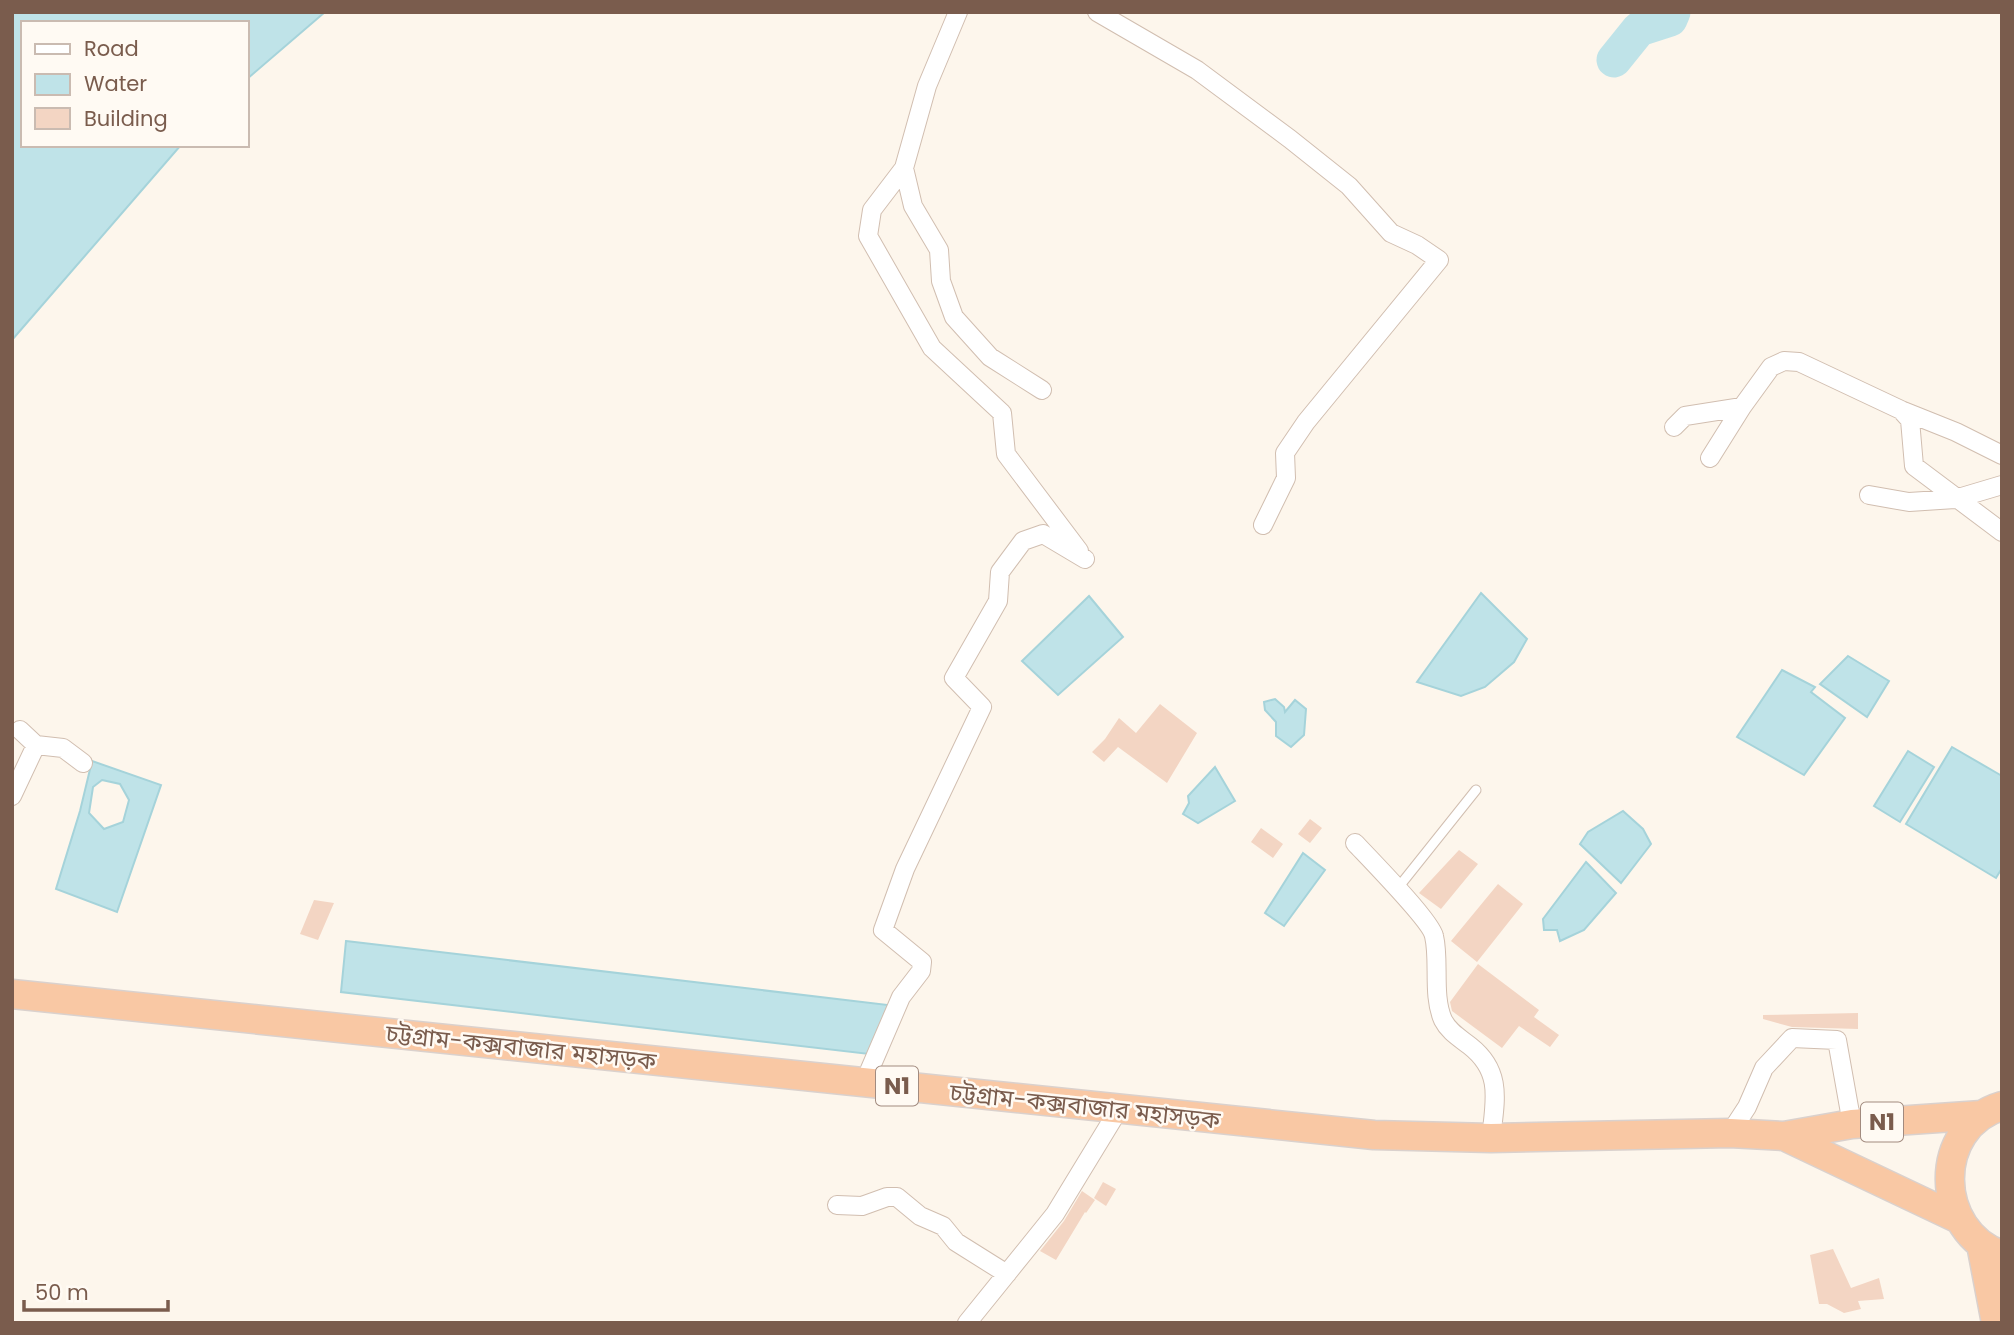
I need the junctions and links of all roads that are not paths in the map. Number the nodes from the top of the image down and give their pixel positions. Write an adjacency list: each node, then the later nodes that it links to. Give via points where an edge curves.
1 (958, 12): 3 (street, via 927,86)
2 (1097, 12): 13 (street, via 1197,70 1349,186 1391,233 1438,260 1285,453 1286,478)
3 (904, 168): 4 (street, via 913,206 939,250 941,281 954,317 990,357); 23 (street, via 872,210 869,236 932,348 1002,412 1006,454 1085,559 1043,534 1023,541 1000,572 998,601 954,678 982,707 905,869 883,930 922,962)
4 (1042, 390)
5 (1742, 407): 6 (street, via 1771,367 1784,361 1800,362); 7 (street, via 1685,416); 9 (street)
6 (1901, 410): 8 (street); 12 (street, via 1910,420 1914,466)
7 (1674, 428)
8 (2002, 455)
9 (1710, 458)
10 (2002, 485): 12 (street)
11 (1869, 495): 12 (street, via 1909,502)
12 (1955, 499): 14 (street)
13 (1263, 525)
14 (2002, 532)
15 (20, 730): 16 (street)
16 (36, 745): 17 (street, via 63,748); 19 (street)
17 (83, 763)
18 (1476, 790): 21 (lane)
19 (12, 796)
20 (1355, 842): 21 (street)
21 (1397, 889): 29 (street, via 1434,933 1442,1018 1494,1076)
22 (12, 995): 23 (highway, চট্টগ্রাম-কক্সবাজার মহাসড়ক / N1)
23 (864, 1083): 24 (highway, চট্টগ্রাম-কক্সবাজার মহাসড়ক / N1)
24 (1119, 1109): 29 (highway, চট্টগ্রাম-কক্সবাজার মহাসড়ক / N1, via 1374,1135); 33 (street, via 1055,1214)
25 (1992, 1110): 26 (highway, চট্টগ্রাম-কক্সবাজার মহাসড়ক / N1); 31 (highway, via 1967,1128 1950,1163 1951,1202)
26 (1852, 1124): 27 (street, via 1837,1040 1792,1038 1764,1068); 28 (highway, চট্টগ্রাম-কক্সবাজার মহাসড়ক / N1)
27 (1730, 1133): 28 (highway, চট্টগ্রাম-কক্সবাজার মহাসড়ক / N1); 29 (highway, চট্টগ্রাম-কক্সবাজার মহাসড়ক / N1)
28 (1784, 1136): 31 (highway, চট্টগ্রাম-কক্সবাজার মহাসড়ক / N1)
29 (1491, 1138)
30 (837, 1205): 33 (street, via 862,1206 897,1197)
31 (1959, 1219): 32 (highway)
32 (1991, 1250): 35 (highway)
33 (1007, 1274): 34 (street)
34 (969, 1322)
35 (1996, 1323)

